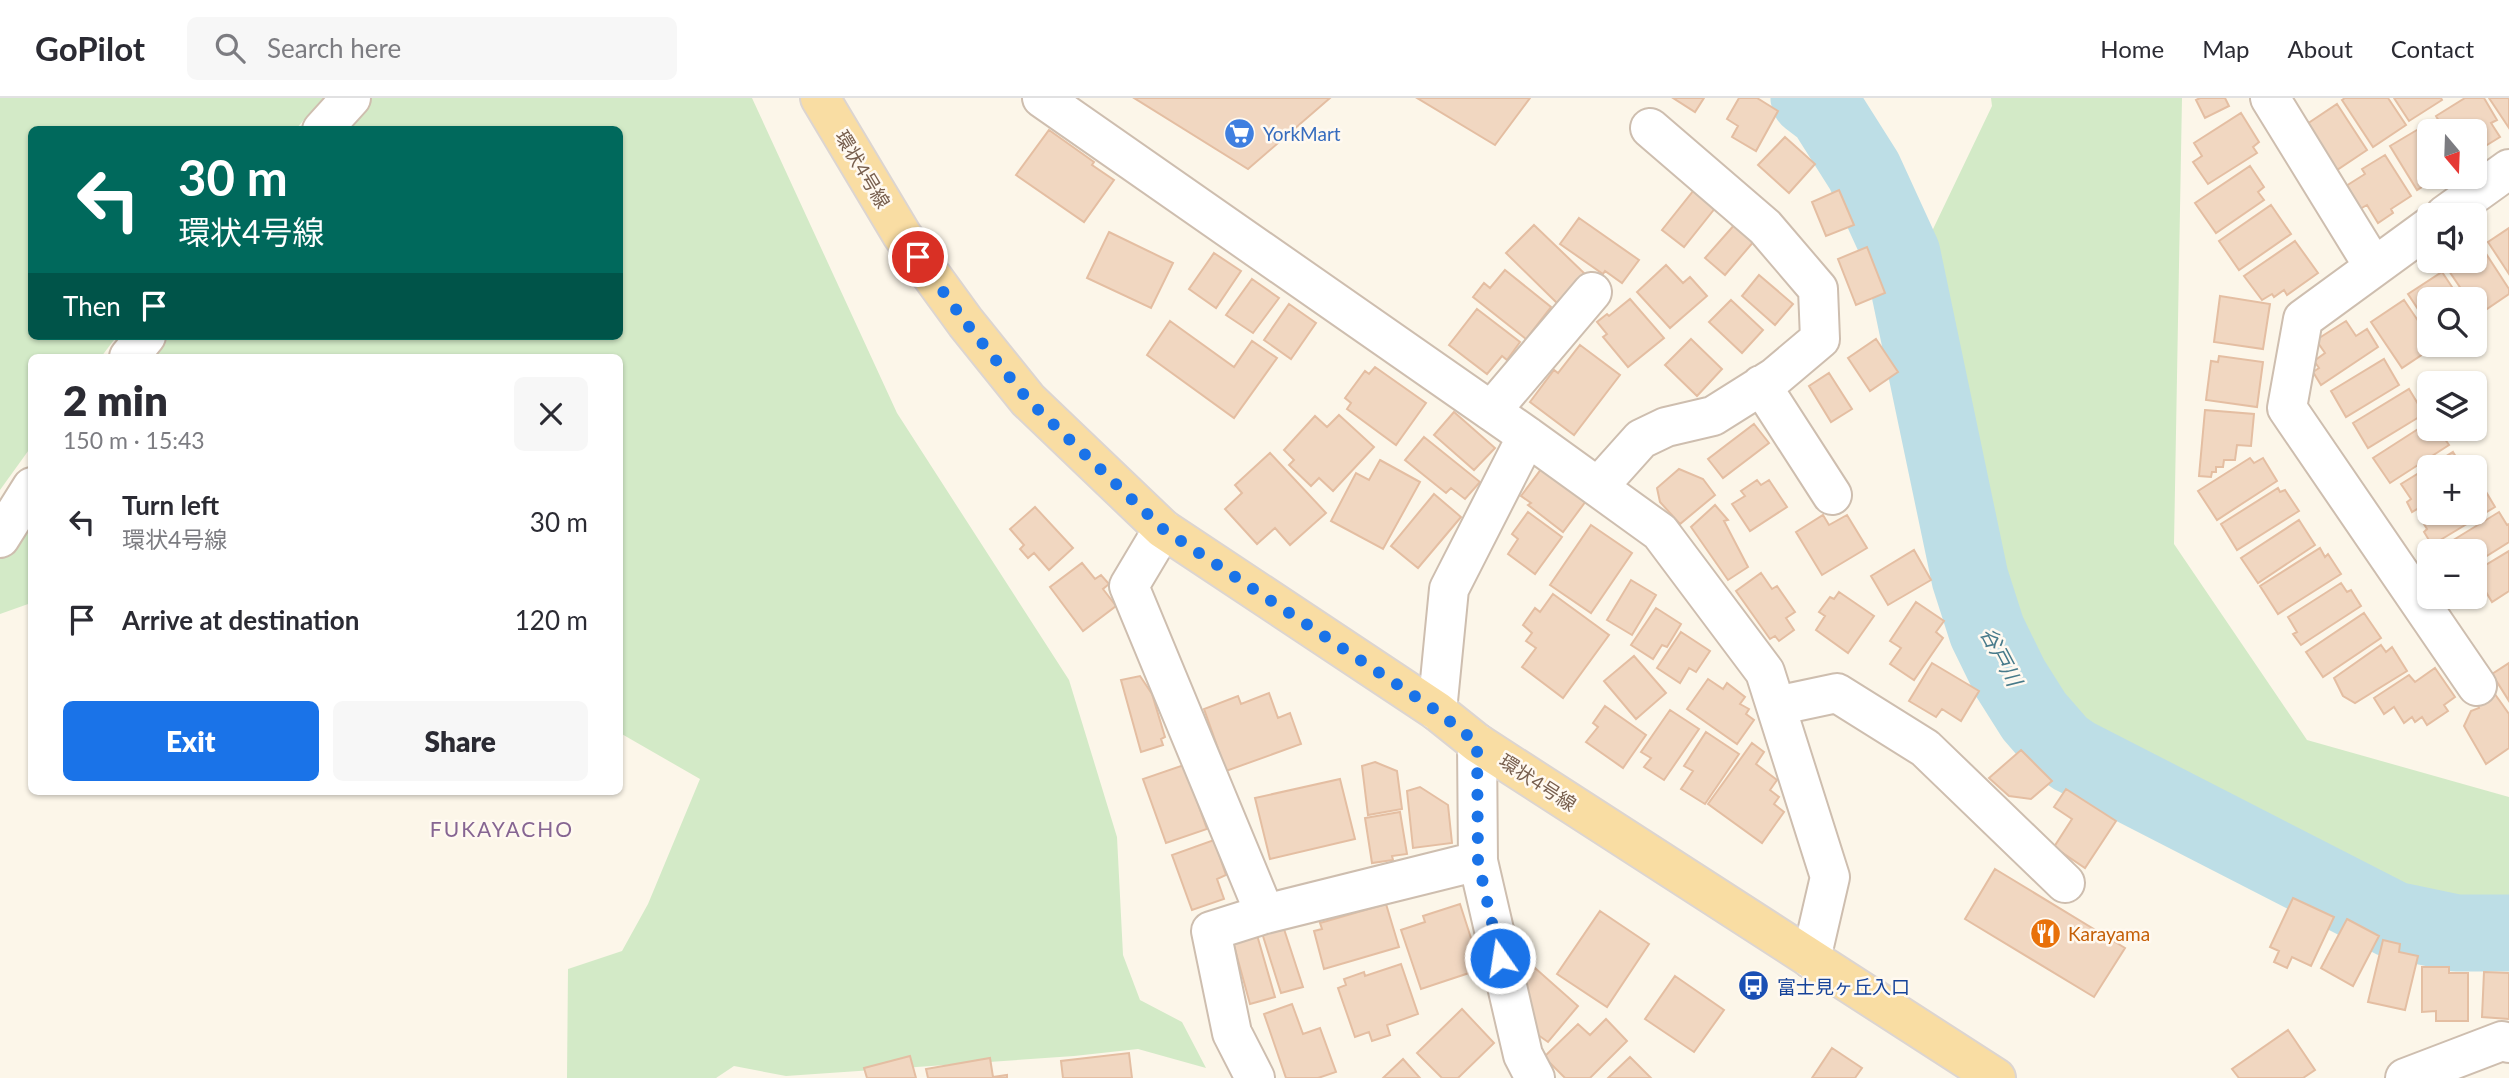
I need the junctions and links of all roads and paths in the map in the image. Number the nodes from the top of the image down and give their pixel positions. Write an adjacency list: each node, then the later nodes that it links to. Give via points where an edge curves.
1 (351, 98): 5 (street)
2 (820, 98): 20 (main road, 環状4号線, via 902,235 966,323 1028,400)
3 (1042, 98): 15 (street)
4 (2270, 98): 10 (street)
5 (326, 126)
6 (1650, 128): 14 (street, via 1765,227 1818,289 1820,339)
7 (2509, 169): 8 (street)
8 (2462, 203)
9 (2417, 236): 10 (street)
10 (2374, 267): 22 (street, via 2303,318 2287,408)
11 (1592, 292): 15 (street)
12 (143, 340): 13 (street)
13 (131, 354)
14 (1761, 385): 17 (street, via 1713,416 1665,427 1641,439); 19 (street)
15 (1491, 411): 16 (street)
16 (1527, 436): 17 (street); 24 (street, via 1448,589)
17 (1598, 487): 23 (street, via 1660,532 1765,673)
18 (28, 493): 21 (street)
19 (1832, 495)
20 (1163, 529): 24 (main road, 環状4号線); 28 (street, via 1129,586)
21 (0, 538)
22 (2477, 686)
23 (1776, 706): 27 (street, via 1837,693 1924,748); 29 (street, via 1830,877)
24 (1437, 711): 25 (main road, 環状4号線)
25 (1477, 743): 26 (street); 29 (main road, 環状4号線)
26 (1478, 861): 28 (street); 33 (street, via 1523,1055)
27 (2065, 883)
28 (1265, 914): 32 (street, via 1211,931 1232,1033)
29 (1811, 959): 31 (main road, 環状4号線)
30 (2509, 1042): 34 (street)
31 (1978, 1074)
32 (1255, 1078)
33 (1535, 1078)
34 (2405, 1078)

